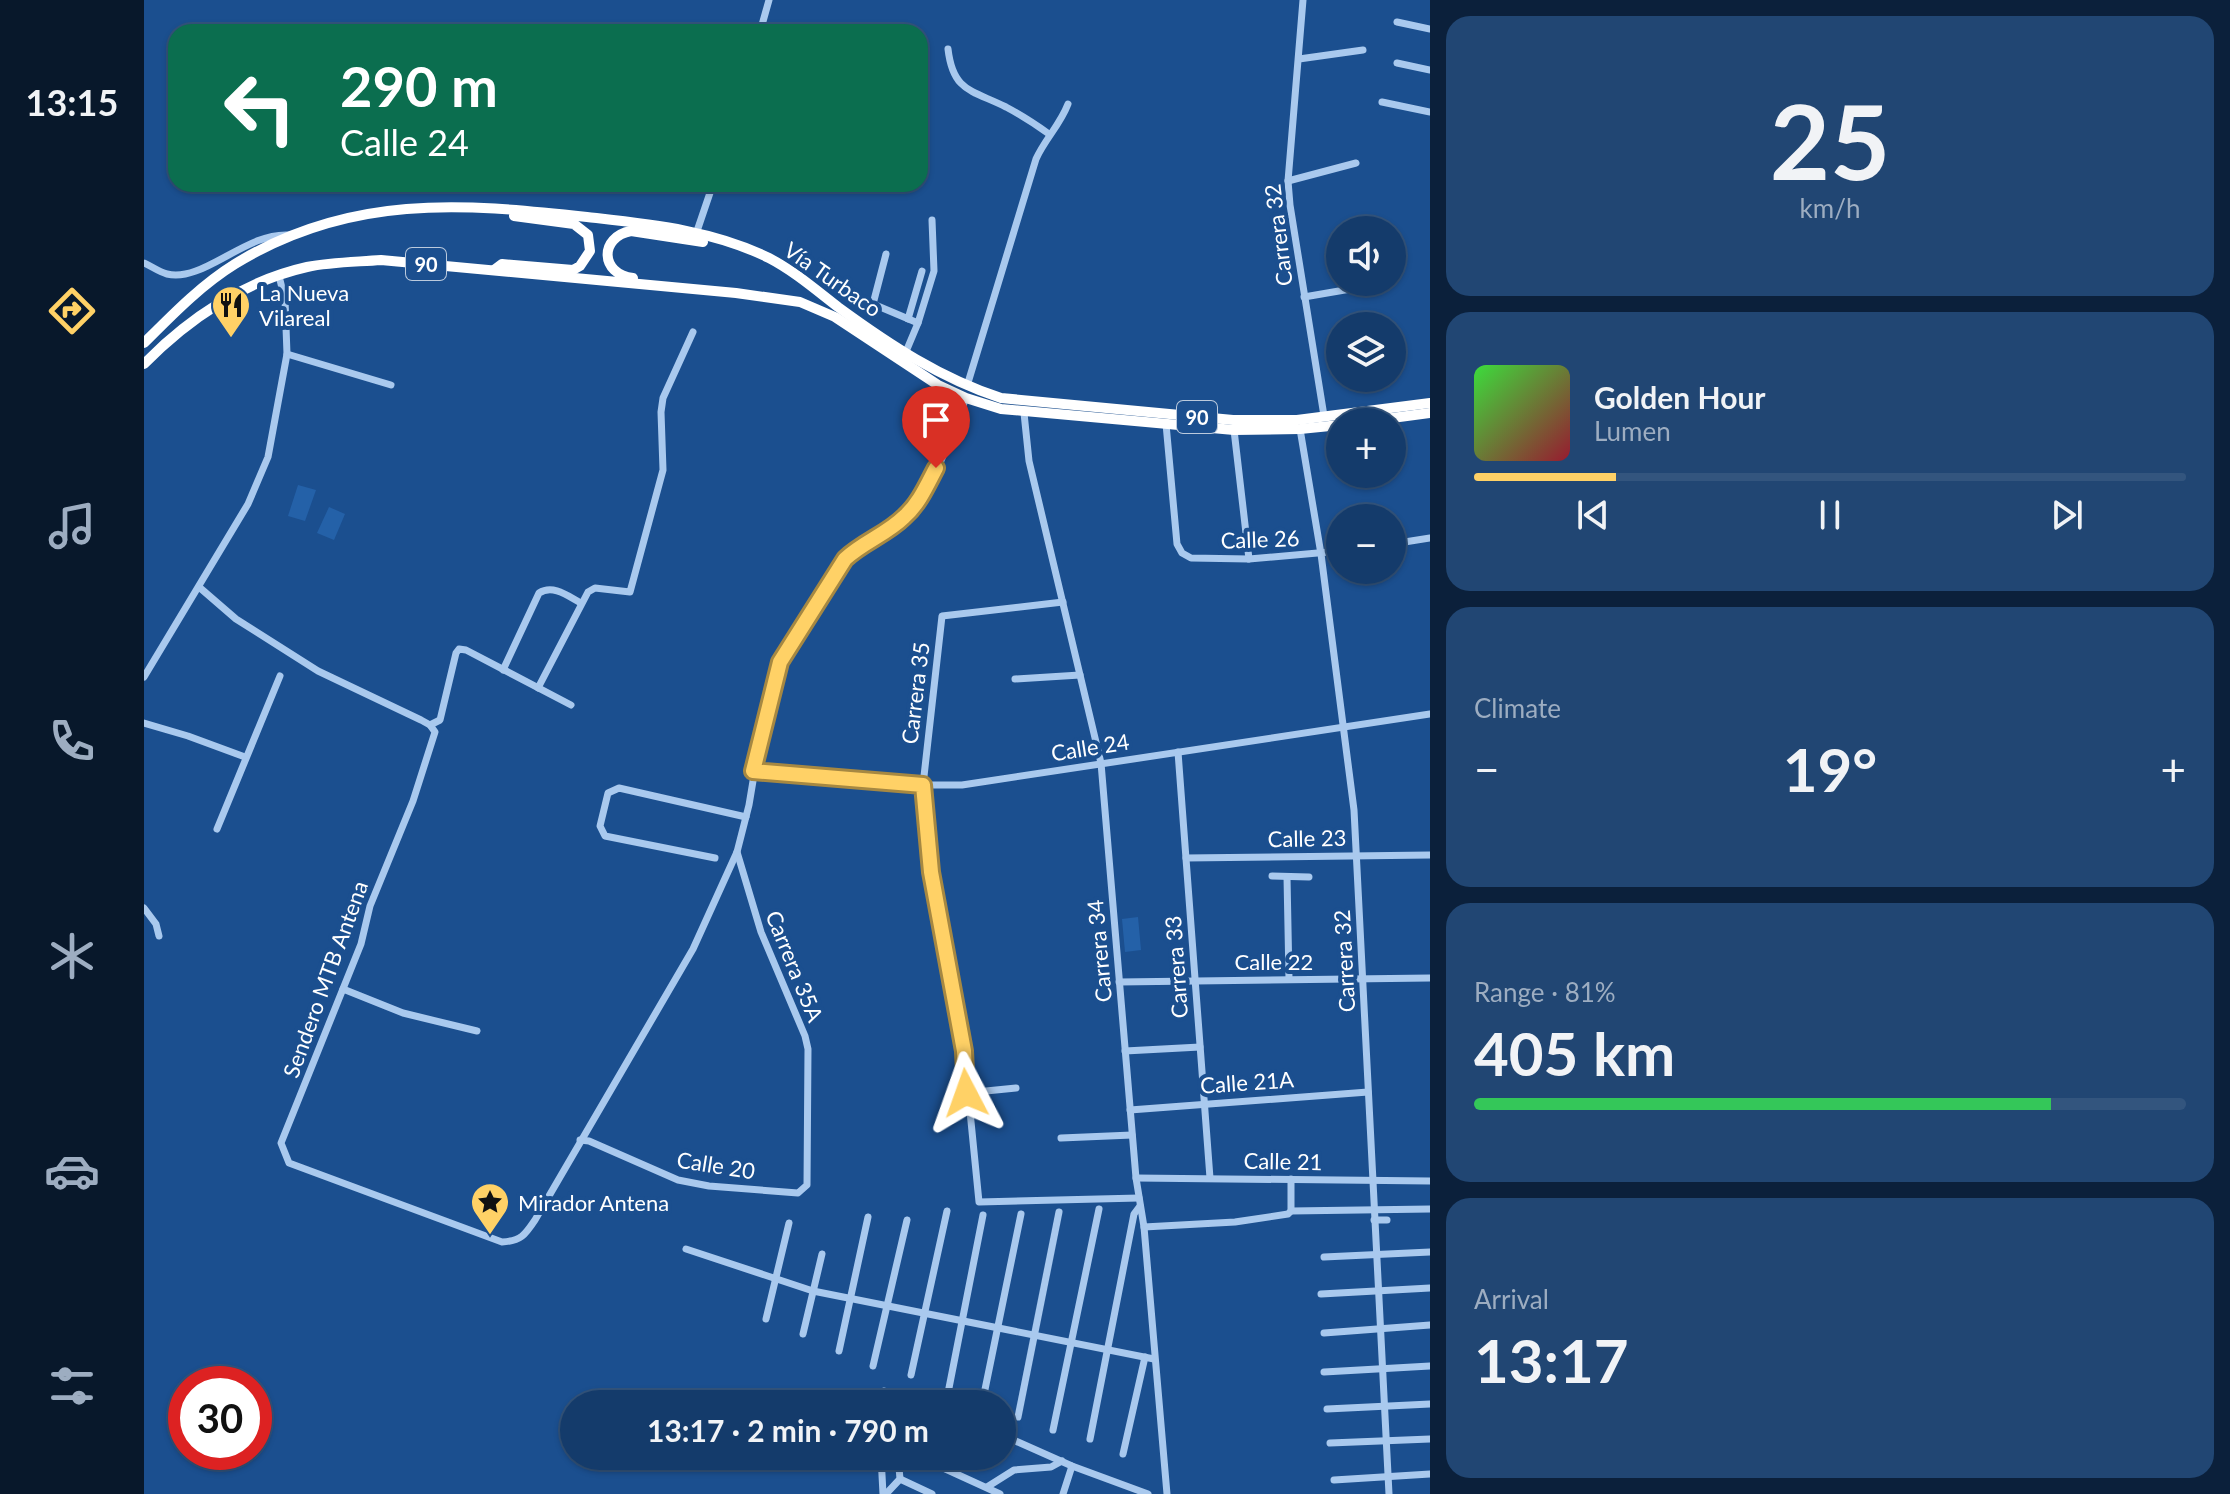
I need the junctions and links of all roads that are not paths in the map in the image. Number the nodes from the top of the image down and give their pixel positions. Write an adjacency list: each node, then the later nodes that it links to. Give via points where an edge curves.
1 (769, 0): 4 (street)
2 (1303, 0): 8 (street, Carrera 32)
3 (1397, 22): 5 (street)
4 (762, 24)
5 (1430, 29)
6 (948, 49): 14 (street, via 951,69 966,90)
7 (1363, 50): 8 (street)
8 (1299, 59): 16 (street, Carrera 32)
9 (1397, 63): 10 (street)
10 (1430, 70)
11 (1382, 102): 13 (street)
12 (1068, 104): 14 (street)
13 (1430, 112)
14 (1049, 134): 39 (street, via 1036,159)
15 (1356, 163): 16 (street)
16 (1288, 181): 30 (street, Carrera 32)
17 (710, 192): 20 (street)
18 (493, 207): 20 (highway, Vía Turbaco / 90); 21 (highway, Vía Turbaco / 90, via 408,207); 25 (highway, via 505,215 574,224 590,243 587,259 573,270 502,264)
19 (932, 220): 32 (street, via 934,271)
20 (696, 234): 22 (highway, Vía Turbaco / 90)
21 (292, 235): 24 (street, via 258,239 183,274 167,274); 34 (highway, Vía Turbaco / 90, via 235,264)
22 (721, 239): 28 (highway, via 703,242 631,231 616,236 607,253 621,276 726,285); 36 (highway, Vía Turbaco / 90, via 795,274)
23 (886, 254): 31 (street, via 873,304)
24 (144, 263)
25 (494, 270): 27 (highway, Vía Turbaco / 90, via 381,260 306,267); 28 (highway, Vía Turbaco / 90)
26 (922, 271): 31 (street)
27 (279, 276): 35 (street); 37 (highway, Vía Turbaco / 90, via 206,311)
28 (736, 293): 39 (highway, Vía Turbaco / 90, via 816,308 917,374)
29 (1326, 293): 30 (street)
30 (1304, 297): 43 (street, Carrera 32)
31 (908, 319): 32 (street)
32 (918, 323): 36 (street)
33 (693, 332): 56 (street, via 663,398 663,470 630,592 595,588)
34 (144, 343)
35 (287, 354): 38 (street); 54 (street, via 268,457 248,504)
36 (905, 354): 39 (highway, Vía Turbaco / 90)
37 (144, 364)
38 (391, 385)
39 (966, 392): 41 (highway, Vía Turbaco / 90); 43 (highway, Vía Turbaco / 90, via 1233,420); 71 (street, Sendero MTB Antena, via 919,500 904,518 845,559 780,662)
40 (1430, 403): 43 (highway, Vía Turbaco / 90)
41 (1024, 413): 45 (highway, Vía Turbaco / 90); 55 (street, Carrera 34, via 1029,461)
42 (1430, 413): 44 (highway)
43 (1324, 416)
44 (1406, 416)
45 (1166, 424): 48 (highway, Vía Turbaco / 90); 53 (street, Calle 26, via 1182,553 1191,558)
46 (1326, 426): 47 (highway, Vía Turbaco / 90)
47 (1300, 429): 48 (highway, Vía Turbaco / 90); 52 (street, Carrera 32)
48 (1234, 430): 53 (street)
49 (1430, 538): 50 (street)
50 (1406, 542)
51 (1326, 553): 52 (street, Calle 26)
52 (1321, 554): 53 (street, Calle 26); 67 (street, Carrera 32)
53 (1249, 559)
54 (199, 587): 60 (street); 66 (street, via 236,619 318,671)
55 (1063, 602): 58 (street, Carrera 34); 72 (street, Carrera 35, via 942,616)
56 (581, 603): 57 (street, via 553,589 539,593); 62 (street)
57 (503, 670): 62 (street); 66 (street, via 459,649 440,720)
58 (1080, 675): 61 (street); 70 (street, Carrera 34)
59 (280, 676): 69 (street)
60 (144, 677)
61 (1015, 679)
62 (538, 688): 63 (street)
63 (571, 705)
64 (1430, 714): 67 (street, Calle 24)
65 (144, 723): 69 (street)
66 (430, 725): 90 (street, Sendero MTB Antena, via 435,732 431,749)
67 (1344, 729): 68 (street, Calle 24); 76 (street, Carrera 32)
68 (1178, 752): 70 (street, Calle 24); 79 (street, Carrera 33)
69 (245, 757): 74 (street)
70 (1101, 763): 72 (street, Calle 24, via 962,785); 89 (street, Carrera 34)
71 (753, 771): 72 (street, Calle 24); 73 (street, Sendero MTB Antena)
72 (923, 785): 96 (street, Carrera 35, via 931,872 964,1051)
73 (746, 817): 75 (street, Sendero MTB Antena); 78 (street, via 619,788 608,793 600,826 605,836)
74 (217, 829)
75 (737, 852): 101 (street, Sendero MTB Antena, via 693,949); 107 (street, Carrera 35A, via 761,932 808,1049)
76 (1357, 855): 77 (street, Calle 23); 79 (street, Calle 23); 85 (street, Carrera 32)
77 (1430, 855)
78 (715, 858)
79 (1186, 858): 88 (street, Carrera 33)
80 (1272, 876): 81 (street)
81 (1287, 877): 82 (street); 87 (street)
82 (1309, 877)
83 (144, 908): 84 (street)
84 (159, 936)
85 (1363, 978): 86 (street, Calle 22); 87 (street, Calle 22); 95 (street, Carrera 32)
86 (1430, 978)
87 (1289, 979): 88 (street, Calle 22)
88 (1194, 980): 89 (street, Calle 22); 92 (street, Carrera 33)
89 (1119, 982): 93 (street, Carrera 34)
90 (343, 989): 91 (street, via 403,1013); 101 (street, Sendero MTB Antena, via 281,1143 289,1163 502,1242 515,1241 524,1236)
91 (477, 1031)
92 (1200, 1047): 93 (street); 97 (street, Carrera 33)
93 (1125, 1051): 98 (street, Carrera 34)
94 (1016, 1088): 96 (street)
95 (1368, 1092): 97 (street, Calle 21A); 105 (street, Carrera 32)
96 (966, 1093): 108 (street, Carrera 35, via 979,1202)
97 (1204, 1103): 98 (street, Calle 21A); 103 (street, Carrera 33)
98 (1130, 1110): 99 (street, Carrera 34)
99 (1132, 1135): 100 (street); 102 (street, Carrera 34)
100 (1061, 1138)
101 (580, 1140): 107 (street, Calle 20, via 678,1180)
102 (1136, 1178): 103 (street, Calle 21); 108 (street, Carrera 34)
103 (1210, 1178): 104 (street, Calle 21)
104 (1291, 1179): 105 (street, Calle 21); 113 (street)
105 (1371, 1181): 106 (street, Calle 21); 109 (street, Carrera 32)
106 (1430, 1181)
107 (804, 1190)
108 (1140, 1202): 122 (street, Carrera 34); 145 (street)
109 (1373, 1208): 111 (street); 113 (street); 119 (street, Carrera 32)
110 (1099, 1209): 144 (street)
111 (1430, 1209)
112 (947, 1211): 135 (street)
113 (1291, 1211): 122 (street, via 1235,1222)
114 (1059, 1212): 143 (street)
115 (1021, 1214): 139 (street)
116 (983, 1215): 137 (street)
117 (868, 1217): 133 (street)
118 (907, 1220): 134 (street)
119 (1374, 1220): 120 (street); 126 (street, Carrera 32)
120 (1387, 1220)
121 (789, 1223): 128 (street)
122 (1144, 1227): 147 (street, Carrera 34)
123 (686, 1249): 128 (street)
124 (1430, 1252): 126 (street)
125 (822, 1254): 130 (street)
126 (1376, 1255): 127 (street); 131 (street, Carrera 32)
127 (1324, 1257)
128 (775, 1279): 130 (street); 136 (street)
129 (1430, 1288): 131 (street)
130 (813, 1291): 133 (street); 142 (street)
131 (1377, 1291): 132 (street); 140 (street, Carrera 32)
132 (1321, 1294)
133 (851, 1297): 134 (street); 146 (street)
134 (887, 1304): 135 (street); 148 (street)
135 (925, 1313): 137 (street); 152 (street)
136 (766, 1319)
137 (962, 1321): 139 (street); 153 (street)
138 (1430, 1325): 140 (street)
139 (997, 1328): 143 (street); 154 (street)
140 (1380, 1329): 141 (street); 150 (street, Carrera 32)
141 (1324, 1333)
142 (803, 1334)
143 (1034, 1335): 144 (street); 158 (street)
144 (1071, 1342): 145 (street); 159 (street)
145 (1109, 1350): 147 (street); 160 (street)
146 (839, 1351)
147 (1149, 1358): 165 (street); 181 (street, Carrera 34)
148 (873, 1366)
149 (1430, 1366): 150 (street)
150 (1382, 1368): 151 (street); 156 (street, Carrera 32)
151 (1324, 1372)
152 (911, 1375)
153 (949, 1390)
154 (985, 1390)
155 (1430, 1404): 156 (street)
156 (1384, 1406): 157 (street); 162 (street, Carrera 32)
157 (1327, 1409)
158 (1018, 1417)
159 (1053, 1430)
160 (1090, 1439)
161 (1430, 1439): 162 (street)
162 (1386, 1440): 164 (street); 172 (street, Carrera 32)
163 (1016, 1441): 166 (street)
164 (1330, 1443)
165 (1123, 1454)
166 (1062, 1461): 167 (street); 175 (street, via 1014,1470)
167 (1072, 1466): 179 (street); 180 (street)
168 (882, 1470): 176 (street)
169 (899, 1470): 173 (street)
170 (949, 1470): 175 (street)
171 (1430, 1474): 172 (street)
172 (1388, 1476): 174 (street); 182 (street, Carrera 32)
173 (900, 1479): 176 (street); 177 (street)
174 (1334, 1480)
175 (987, 1487): 178 (street)
176 (885, 1494)
177 (932, 1494)
178 (1000, 1494)
179 (1063, 1494)
180 (1148, 1494)
181 (1167, 1494)
182 (1389, 1494)

